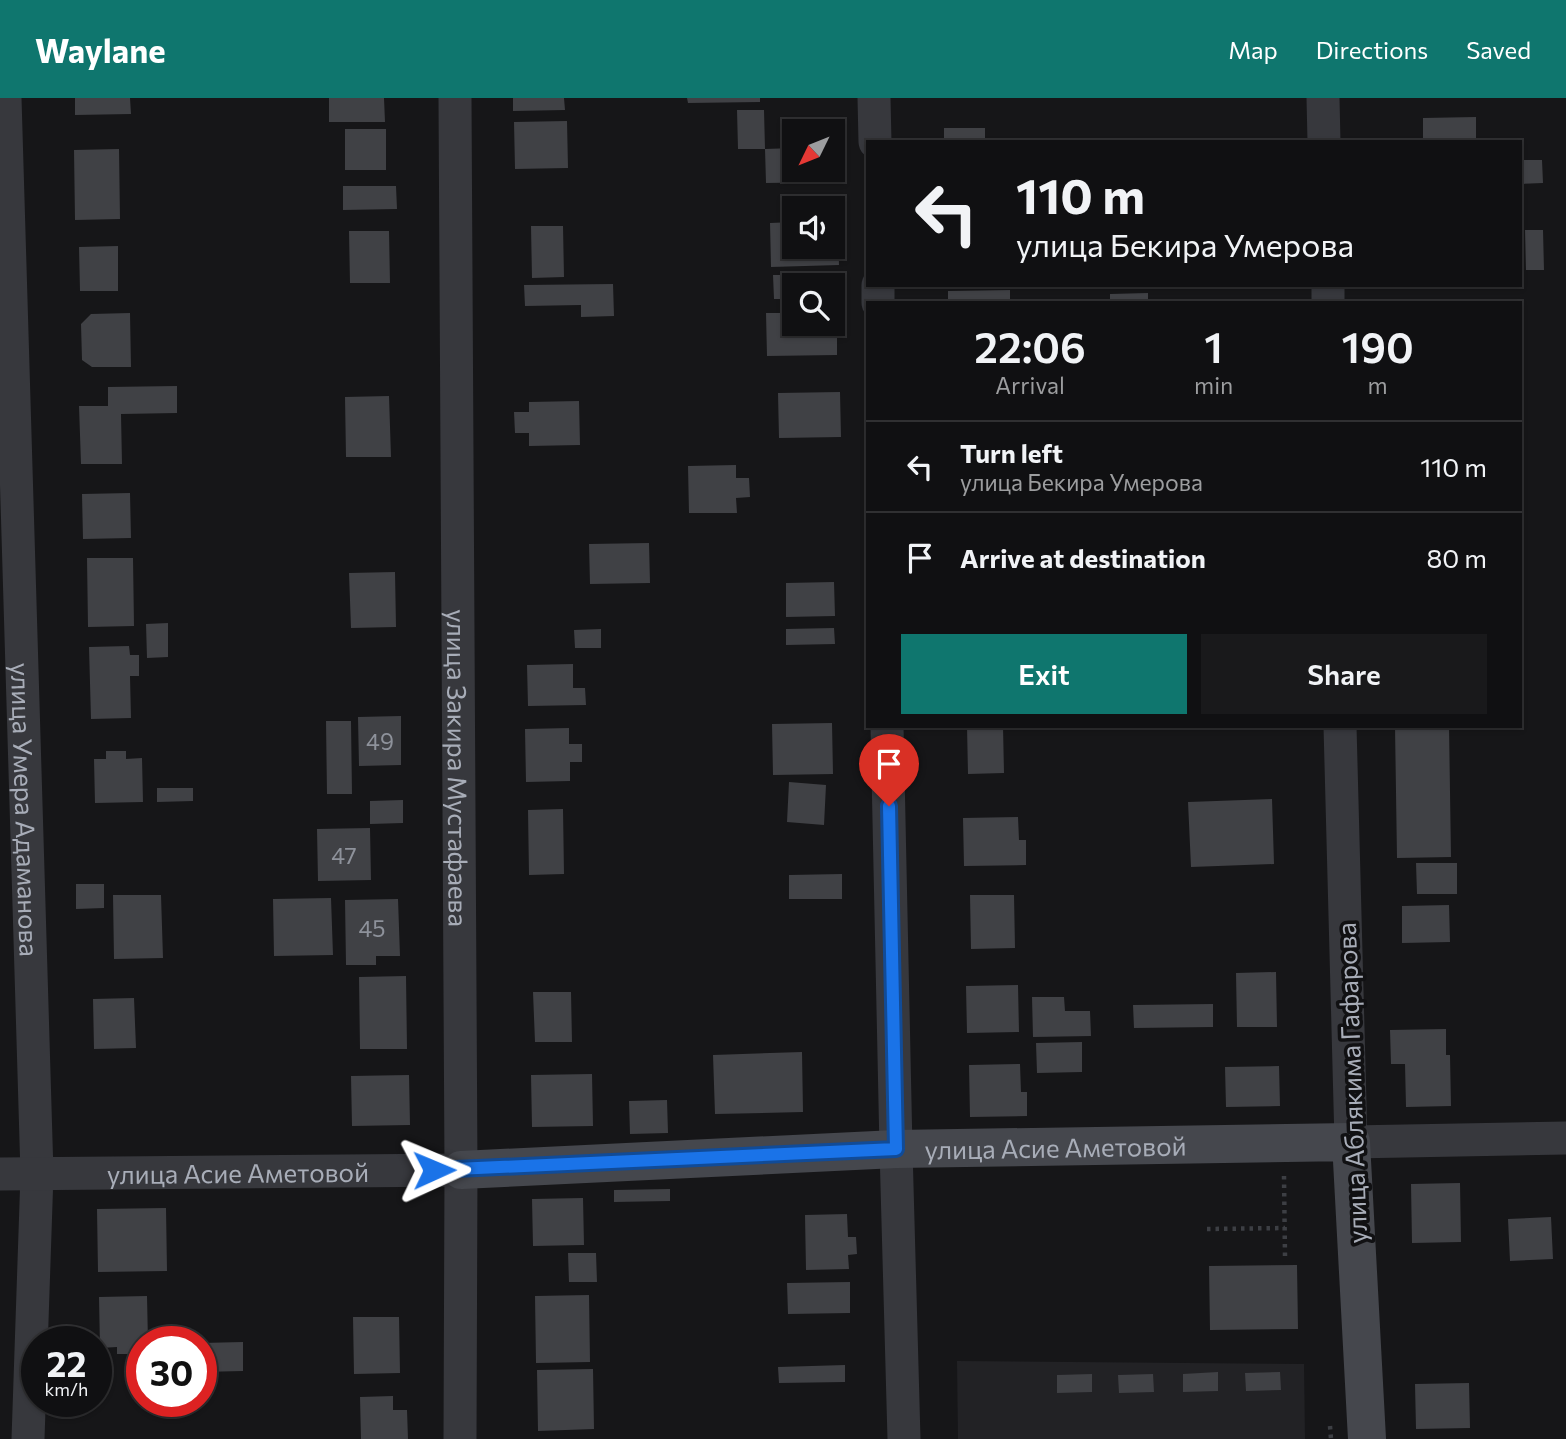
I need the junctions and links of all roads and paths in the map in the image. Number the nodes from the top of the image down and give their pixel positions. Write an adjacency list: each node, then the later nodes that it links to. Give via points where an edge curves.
1 (5, 98): 15 (street, улица Умера Адаманова)
2 (455, 98): 13 (street, улица Закира Мустафаева)
3 (874, 98): 5 (street)
4 (1323, 98): 6 (street)
5 (875, 140)
6 (1324, 140)
7 (887, 728): 11 (street)
8 (1340, 728): 10 (street, улица Аблякима Гафарова)
9 (1566, 1138): 10 (street, улица Асие Аметовой)
10 (1351, 1142): 11 (street, улица Асие Аметовой); 22 (street, улица Аблякима Гафарова)
11 (896, 1149): 13 (street, улица Асие Аметовой); 21 (street)
12 (1284, 1168): 16 (path)
13 (461, 1170): 15 (street, улица Асие Аметовой); 20 (street, улица Закира Мустафаева)
14 (0, 1174): 15 (street, улица Асие Аметовой)
15 (37, 1174): 19 (street, улица Умера Адаманова)
16 (1285, 1228): 17 (path); 18 (path)
17 (1207, 1229)
18 (1285, 1256)
19 (28, 1439)
20 (460, 1439)
21 (904, 1439)
22 (1367, 1439)

